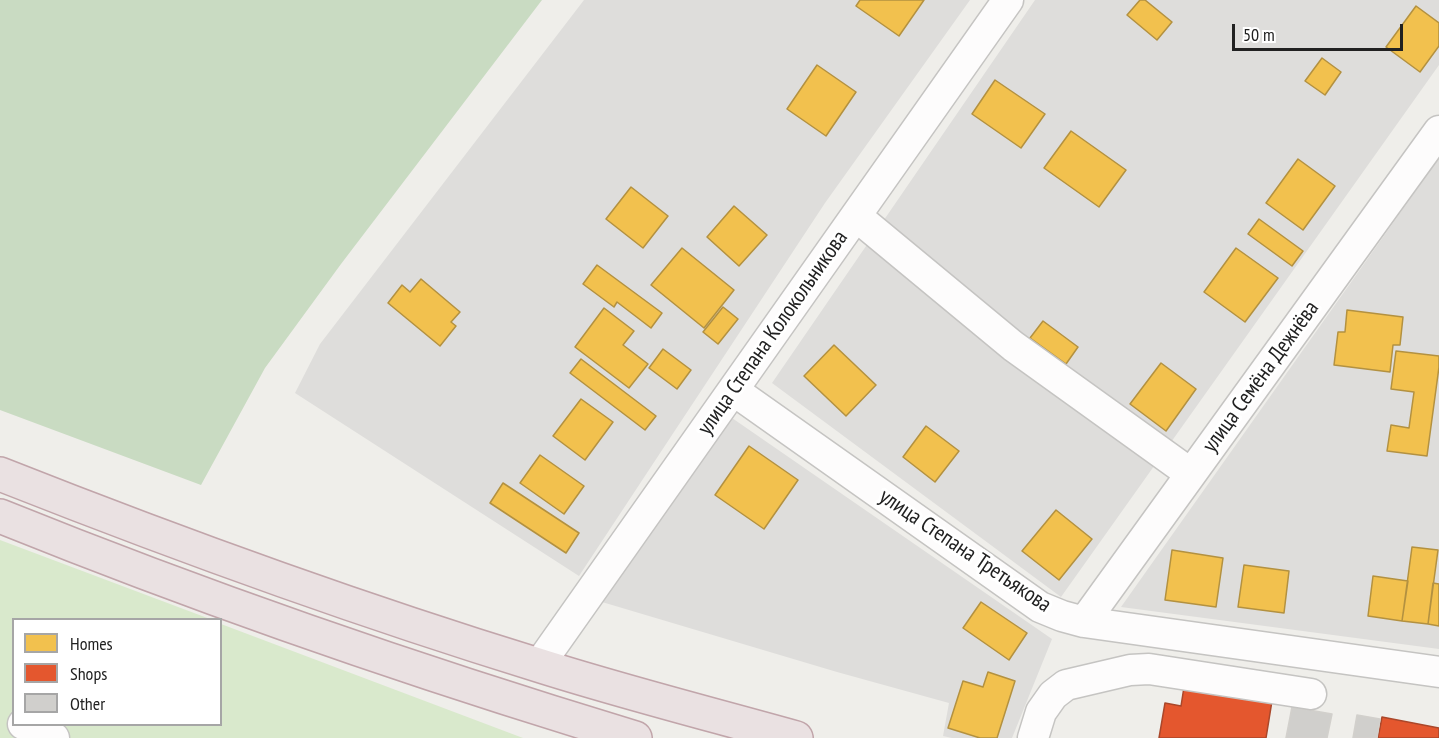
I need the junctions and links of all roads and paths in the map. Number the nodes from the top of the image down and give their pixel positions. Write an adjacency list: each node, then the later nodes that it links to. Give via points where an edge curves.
1 (1008, 0): 3 (street, улица Степана Колокольникова)
2 (1439, 131): 6 (street, улица Семёна Дежнёва)
3 (856, 216): 4 (street, улица Степана Колокольникова); 6 (street, via 1013,346)
4 (733, 390): 8 (street, улица Степана Третьякова, via 1040,607); 9 (street, улица Степана Колокольникова)
5 (0, 474): 9 (highway, via 335,598)
6 (1191, 474): 8 (street, улица Семёна Дежнёва)
7 (0, 516): 14 (highway, via 168,582 324,637)
8 (1084, 622): 10 (street, улица Степана Третьякова)
9 (539, 665): 15 (highway)
10 (1439, 672)
11 (1311, 694): 16 (street, via 1149,669 1130,670 1066,685 1041,712)
12 (27, 726): 13 (street)
13 (54, 738)
14 (635, 738)
15 (796, 738)
16 (1034, 738)

